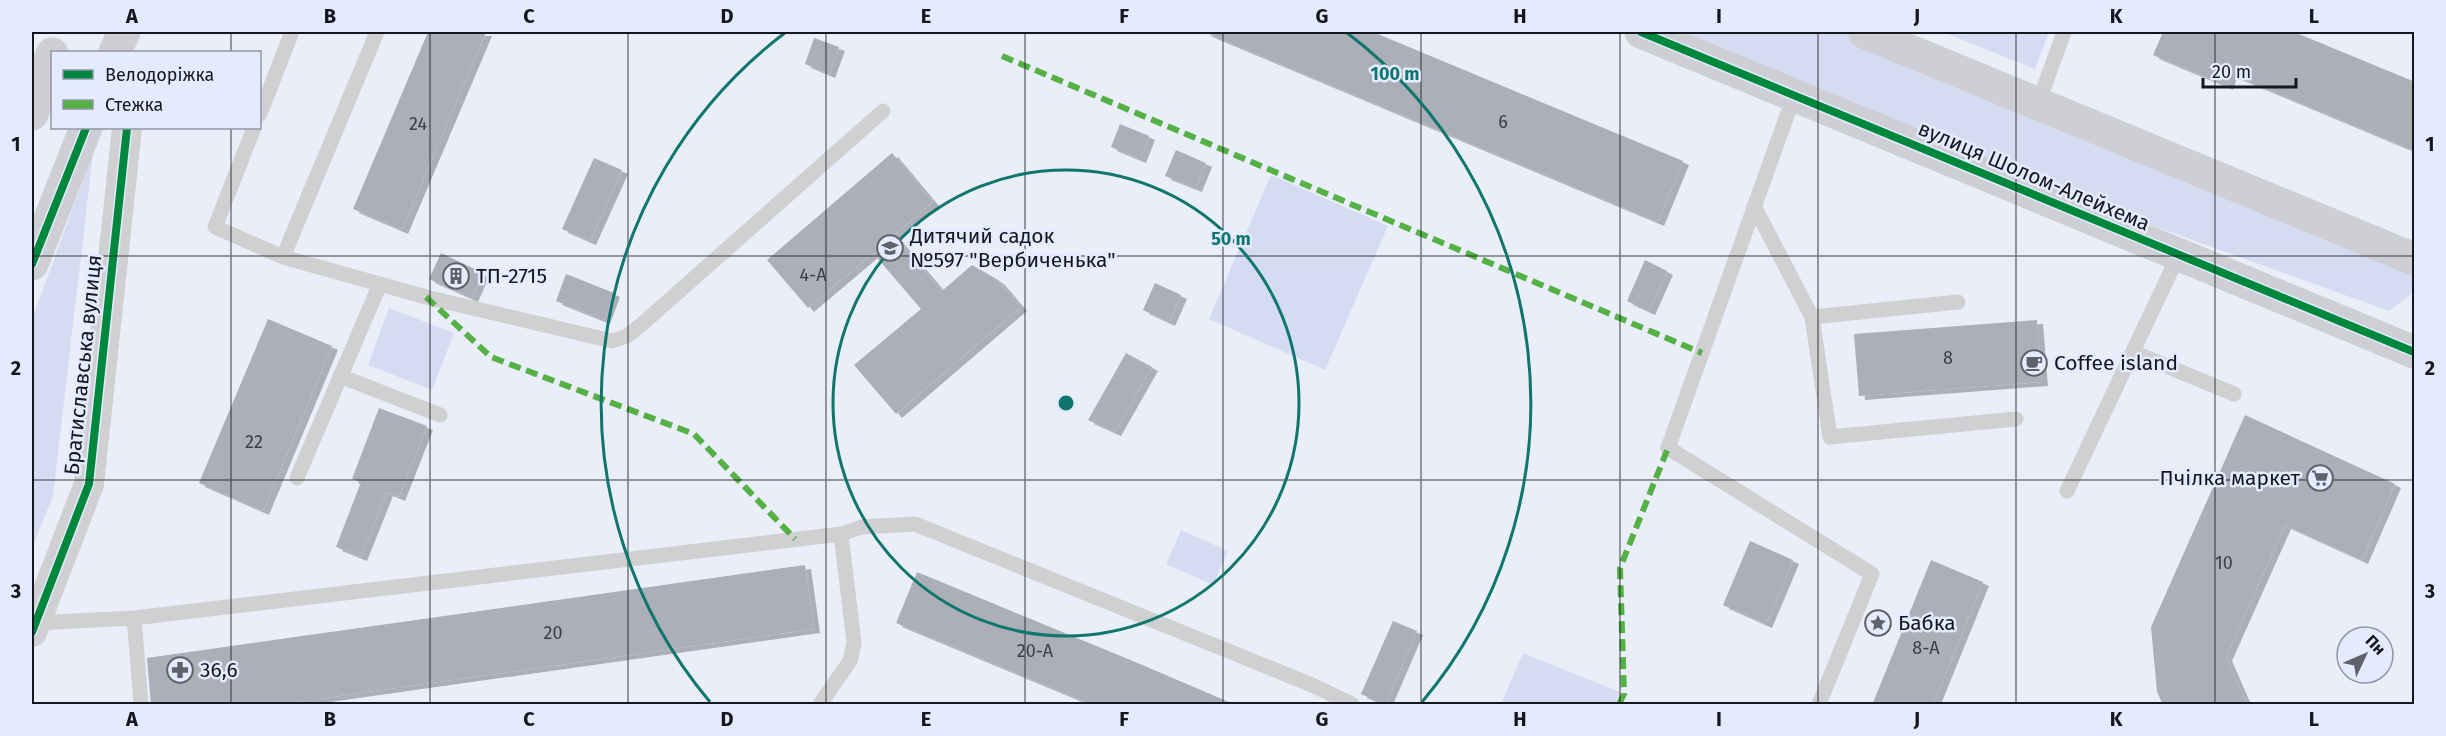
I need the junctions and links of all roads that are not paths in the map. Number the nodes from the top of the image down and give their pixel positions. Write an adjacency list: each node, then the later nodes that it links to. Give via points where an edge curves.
1 (60, 32): 9 (main road)
2 (124, 32): 10 (street)
3 (137, 32): 11 (street)
4 (292, 32): 16 (lane)
5 (377, 32): 23 (lane)
6 (1641, 32): 13 (street, вулиця Шолом-Алейхема)
7 (1864, 32): 14 (street)
8 (2064, 32): 14 (lane)
9 (54, 51)
10 (116, 51)
11 (135, 51)
12 (51, 59): 15 (main road)
13 (1794, 96): 21 (lane); 22 (street, вулиця Шолом-Алейхема)
14 (2038, 104): 24 (street)
15 (34, 108)
16 (261, 111)
17 (883, 111): 26 (lane, via 627,336 612,341 596,338)
18 (86, 129): 25 (street)
19 (127, 129): 39 (street, Братиславська вулиця, via 89,484)
20 (254, 129): 23 (lane, via 215,227)
21 (1754, 206): 28 (lane); 43 (lane, via 1668,448 1872,574)
22 (2178, 256): 29 (lane); 30 (street, вулиця Шолом-Алейхема)
23 (283, 257): 26 (lane)
24 (2415, 259)
25 (32, 264)
26 (380, 284): 31 (lane)
27 (1958, 302): 28 (lane)
28 (1812, 317): 34 (lane, via 1830,437)
29 (2133, 352): 32 (lane); 36 (lane)
30 (2415, 352)
31 (340, 376): 33 (lane); 35 (lane)
32 (2234, 394)
33 (440, 416)
34 (2016, 419)
35 (297, 478)
36 (2067, 491)
37 (841, 534): 38 (lane); 41 (lane, via 854,643 850,661); 42 (lane, via 862,527 915,524 1312,685)
38 (134, 618): 39 (lane); 40 (lane)
39 (33, 628)
40 (141, 705)
41 (820, 705)
42 (1352, 705)
43 (1819, 705)

